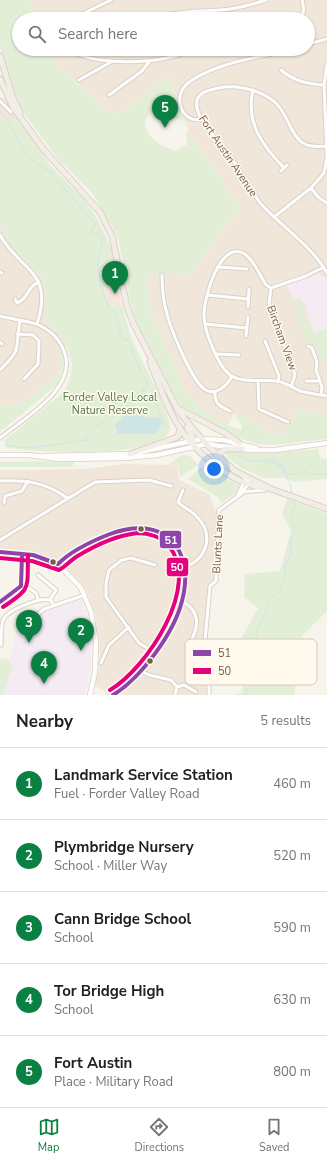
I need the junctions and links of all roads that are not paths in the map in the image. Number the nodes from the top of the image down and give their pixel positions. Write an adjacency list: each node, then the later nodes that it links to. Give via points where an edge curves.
1 (111, 0): 4 (street)
2 (266, 0): 5 (street, via 236,8)
3 (302, 0): 6 (street)
4 (88, 12)
5 (190, 12)
6 (303, 12)
7 (327, 39): 8 (street)
8 (315, 42)
9 (0, 56): 18 (main road)
10 (84, 56): 13 (street)
11 (172, 56): 15 (street)
12 (261, 56): 27 (street, via 234,62 207,73 183,88 179,97 183,111 194,120)
13 (103, 60): 14 (street); 17 (street)
14 (111, 62): 15 (street); 17 (street)
15 (149, 62): 24 (street, via 142,71)
16 (327, 64): 22 (street)
17 (104, 66): 21 (street)
18 (1, 68): 28 (main road)
19 (280, 70): 22 (street, via 304,83)
20 (0, 80): 28 (main road)
21 (79, 80)
22 (324, 85): 29 (street)
23 (253, 90): 27 (street, Fort Austin Avenue, via 233,86 204,92 197,100); 29 (street, Fort Austin Avenue, via 277,105 291,132 302,142); 30 (street, via 250,107 254,127 262,142 286,166)
24 (109, 94)
25 (0, 101): 26 (street)
26 (12, 112)
27 (201, 119): 33 (street, Fort Austin Avenue, via 228,153 252,193)
28 (25, 124): 54 (main road, via 55,164 100,212 112,236 127,307)
29 (326, 146): 31 (street, via 324,172)
30 (281, 172)
31 (311, 188): 32 (street); 33 (street)
32 (327, 203)
33 (274, 217): 37 (street, Fort Austin Avenue)
34 (0, 235): 35 (street)
35 (1, 240): 41 (street, via 32,271)
36 (218, 267): 38 (street); 42 (street, via 227,255 234,252 243,253 266,285); 44 (street)
37 (324, 267): 39 (street, Fort Austin Avenue); 42 (street)
38 (247, 270)
39 (327, 273)
40 (162, 275): 69 (street, via 164,304 179,345 202,388)
41 (39, 282): 45 (street, via 31,286 21,302 17,303); 51 (street, via 42,298)
42 (271, 288): 68 (street, Bircham View, via 269,304 295,375)
43 (249, 289): 46 (street)
44 (207, 295): 46 (street); 52 (street)
45 (15, 299)
46 (248, 299): 47 (street)
47 (248, 306)
48 (0, 316): 50 (street)
49 (248, 318): 53 (street)
50 (20, 321): 51 (street); 55 (street)
51 (37, 324): 76 (street, via 52,334 62,346 67,364 65,376 55,392)
52 (205, 324): 53 (street); 59 (street, via 208,338)
53 (247, 328): 56 (street)
54 (138, 333): 72 (main road); 75 (main road)
55 (17, 334): 61 (street, via 17,348); 63 (street, via 33,335 39,341 38,364)
56 (246, 336)
57 (265, 341): 67 (street, via 279,376)
58 (308, 346): 66 (street, Bircham View, via 315,355)
59 (216, 354): 60 (street); 62 (street, via 225,370)
60 (239, 354)
61 (0, 370)
62 (232, 376): 64 (street); 69 (street, via 224,388)
63 (24, 379)
64 (258, 381): 67 (street); 74 (street, via 259,408)
65 (306, 381): 66 (street)
66 (320, 381): 70 (street, Bircham View)
67 (278, 382): 68 (street)
68 (291, 387): 70 (street)
69 (215, 391): 73 (street, via 216,404)
70 (321, 395): 71 (street)
71 (327, 396)
72 (178, 410): 77 (main road); 78 (main road); 79 (main road, via 225,433)
73 (230, 411)
74 (288, 422)
75 (180, 429): 78 (main road); 83 (main road, via 178,438)
76 (0, 438)
77 (204, 441): 78 (main road); 79 (main road); 81 (main road); 86 (main road)
78 (193, 442): 83 (main road); 85 (main road, via 157,455 60,459); 89 (main road, via 212,463 229,475)
79 (239, 443): 82 (main road)
80 (327, 443): 82 (main road)
81 (242, 449): 82 (main road); 86 (main road, via 224,449)
82 (260, 450)
83 (130, 454): 85 (main road)
84 (0, 455): 85 (main road)
85 (45, 456)
86 (217, 456): 89 (main road)
87 (0, 481): 88 (street)
88 (28, 481): 95 (street, via 46,486); 96 (street, via 22,491 5,496)
89 (246, 481): 91 (main road); 93 (street, Blunts Lane); 94 (street)
90 (171, 486): 95 (street, via 152,480 102,481 90,484)
91 (271, 489): 93 (street); 97 (main road)
92 (183, 490): 103 (street, via 178,502 200,519 207,541 200,558)
93 (243, 492): 94 (street, Blunts Lane)
94 (237, 497): 115 (street, Blunts Lane, via 220,510 216,581 210,586)
95 (67, 498): 98 (street)
96 (4, 503)
97 (327, 509)
98 (0, 540)
99 (0, 552): 100 (main road)
100 (22, 555): 101 (main road, via 34,555); 110 (street, via 21,586)
101 (58, 564): 103 (street, via 67,555 115,532 146,526 159,530 171,539 179,549); 106 (main road, via 76,581)
102 (155, 565): 113 (street, via 131,558 122,560 112,567 106,577 106,597)
103 (185, 567): 109 (street)
104 (38, 575): 108 (street, via 56,589)
105 (29, 588): 107 (street)
106 (85, 595): 111 (street); 122 (main road, via 96,642 95,672)
107 (38, 599): 108 (street); 116 (street, via 8,614 3,620)
108 (50, 600): 111 (street)
109 (182, 601): 114 (street, via 190,606 196,617); 117 (street, via 174,621)
110 (0, 602)
111 (54, 605): 112 (street, via 40,610)
112 (37, 615)
113 (129, 627): 117 (street, via 139,643); 118 (street, via 108,645)
114 (192, 639)
115 (204, 639)
116 (1, 646)
117 (154, 652): 119 (street)
118 (101, 663)
119 (142, 671): 120 (street, via 171,680); 123 (street)
120 (176, 687): 121 (street, via 184,685); 124 (street)
121 (196, 692)
122 (90, 695)
123 (113, 695)
124 (175, 695)

